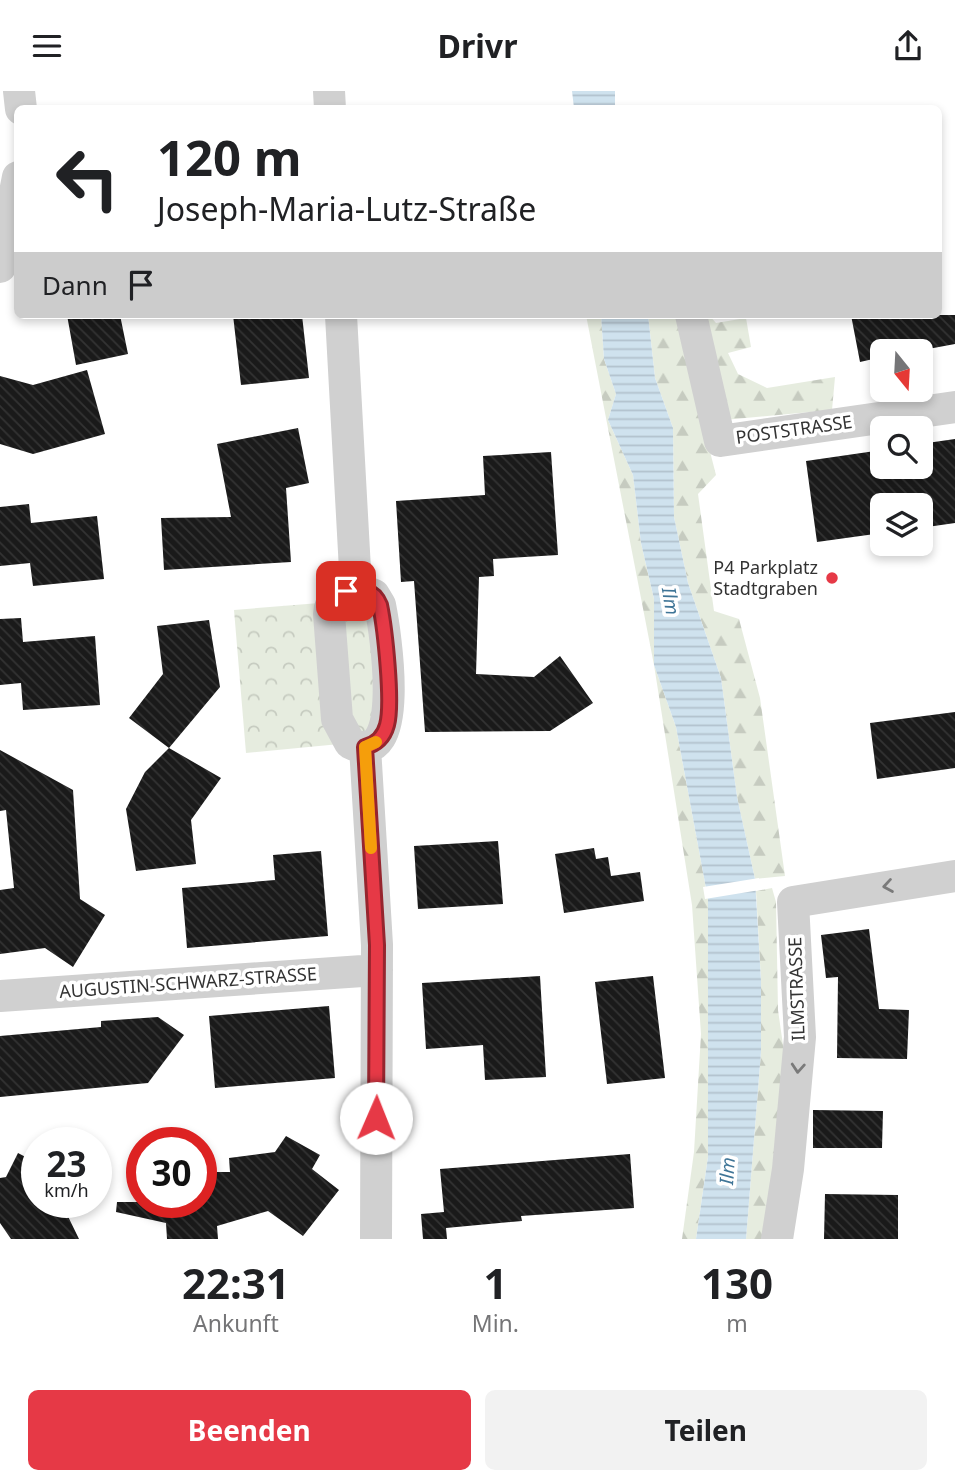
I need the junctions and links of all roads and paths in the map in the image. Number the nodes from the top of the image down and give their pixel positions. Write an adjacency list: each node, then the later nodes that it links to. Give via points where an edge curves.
1 (14, 197): 2 (street)
2 (0, 267)
3 (341, 319): 6 (street)
4 (692, 319): 5 (street, POSTSTRASSE, via 720,441)
5 (955, 407)
6 (356, 588): 7 (street, via 374,595 380,605 389,707 383,734); 7 (street, via 338,596 329,614 337,719 350,743)
7 (365, 747): 9 (street)
8 (955, 876): 12 (street, ILMSTRASSE, one-way to 12, via 793,902 800,1037)
9 (377, 970): 10 (street, AUGUSTIN-SCHWARZ-STRASSE); 11 (street)
10 (0, 996)
11 (376, 1239)
12 (777, 1239)

